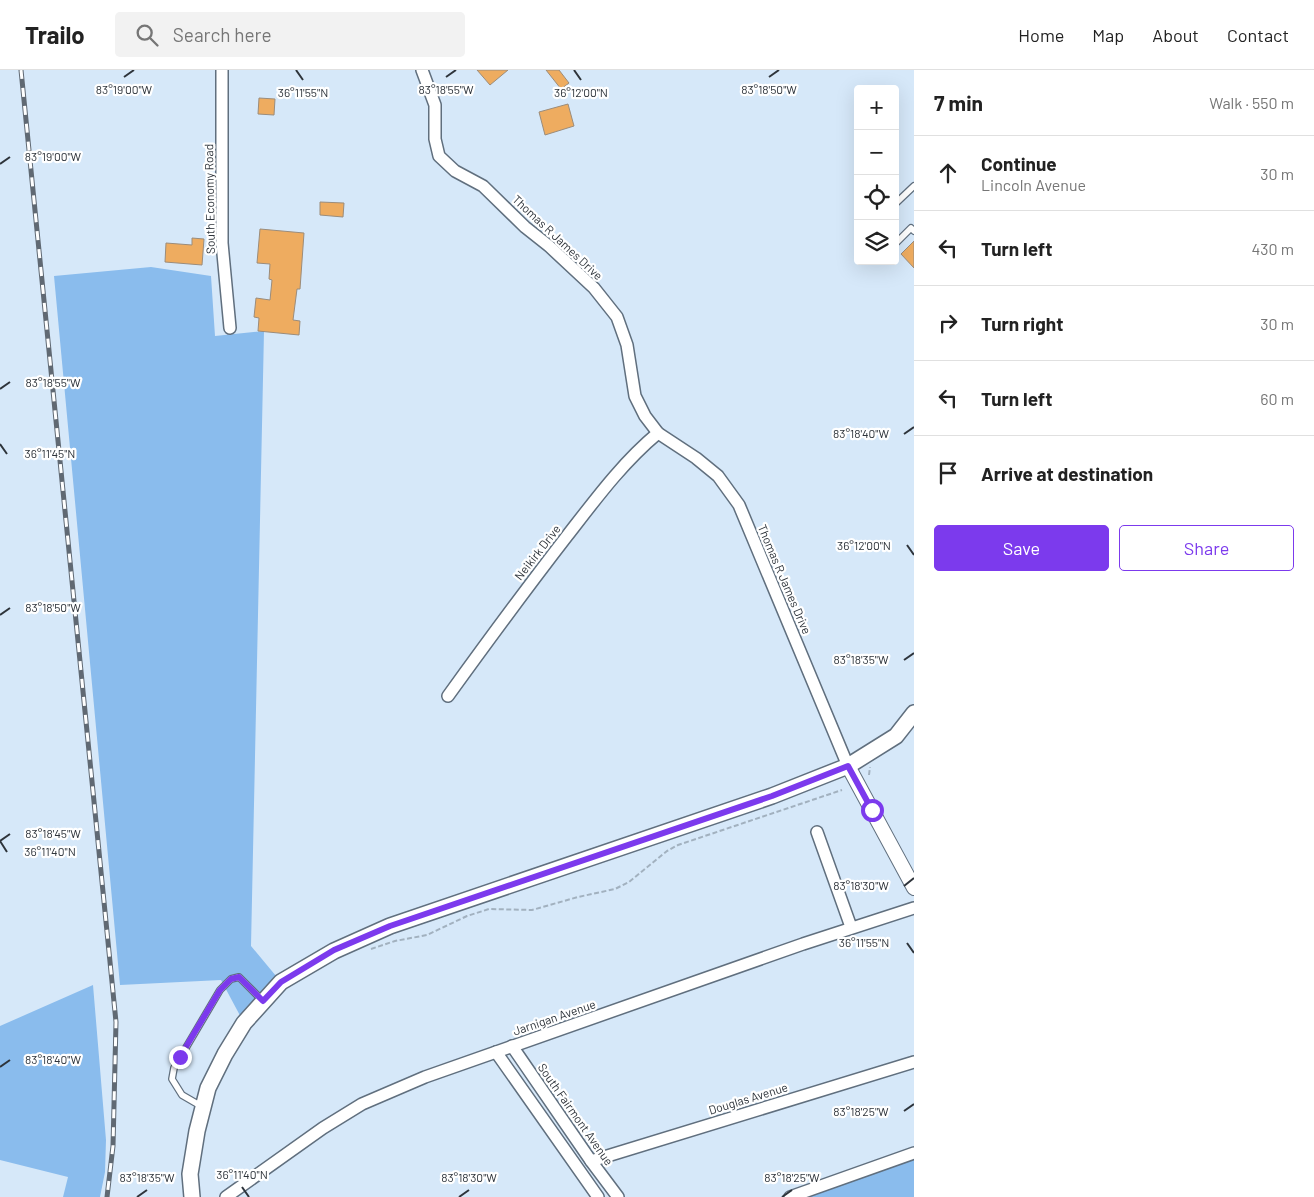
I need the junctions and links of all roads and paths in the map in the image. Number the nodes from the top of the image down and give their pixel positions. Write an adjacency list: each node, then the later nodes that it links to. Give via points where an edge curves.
1 (222, 70): 7 (street, South Economy Road, via 222,243)
2 (423, 72): 8 (street, Thomas R James Drive, via 435,105 435,139 439,156 455,171 483,186 594,288 617,317 628,345 635,396)
3 (914, 186): 4 (lane)
4 (899, 200)
5 (914, 231): 6 (lane, via 911,228)
6 (899, 240)
7 (230, 328)
8 (658, 433): 9 (street, Neikirk Drive, via 638,450 594,501); 11 (street, Thomas R James Drive, via 718,476 739,505)
9 (448, 696)
10 (914, 714): 11 (main road, via 896,736)
11 (848, 766): 14 (street); 18 (main road, via 772,796 390,926 334,950 281,982)
12 (842, 790): 17 (path, via 678,845 615,889 532,910 495,908 478,912 426,935)
13 (817, 832): 16 (street)
14 (914, 888)
15 (914, 908): 16 (street, Jarnigan Avenue)
16 (851, 927): 19 (street, Jarnigan Avenue)
17 (367, 950)
18 (263, 1001): 22 (main road, via 244,1023 225,1054 208,1088); 22 (lane, via 239,977 231,979 220,990 174,1068 172,1079 182,1095)
19 (512, 1046): 20 (street, Jarnigan Avenue); 24 (street, South Fairmont Avenue)
20 (496, 1052): 26 (street, Jarnigan Avenue, via 362,1104); 27 (street)
21 (914, 1062): 24 (street, Douglas Avenue)
22 (203, 1107): 25 (main road, via 190,1174)
23 (914, 1153): 29 (street)
24 (591, 1161): 28 (street, South Fairmont Avenue)
25 (192, 1197)
26 (226, 1197)
27 (598, 1197)
28 (618, 1197)
29 (790, 1197)

